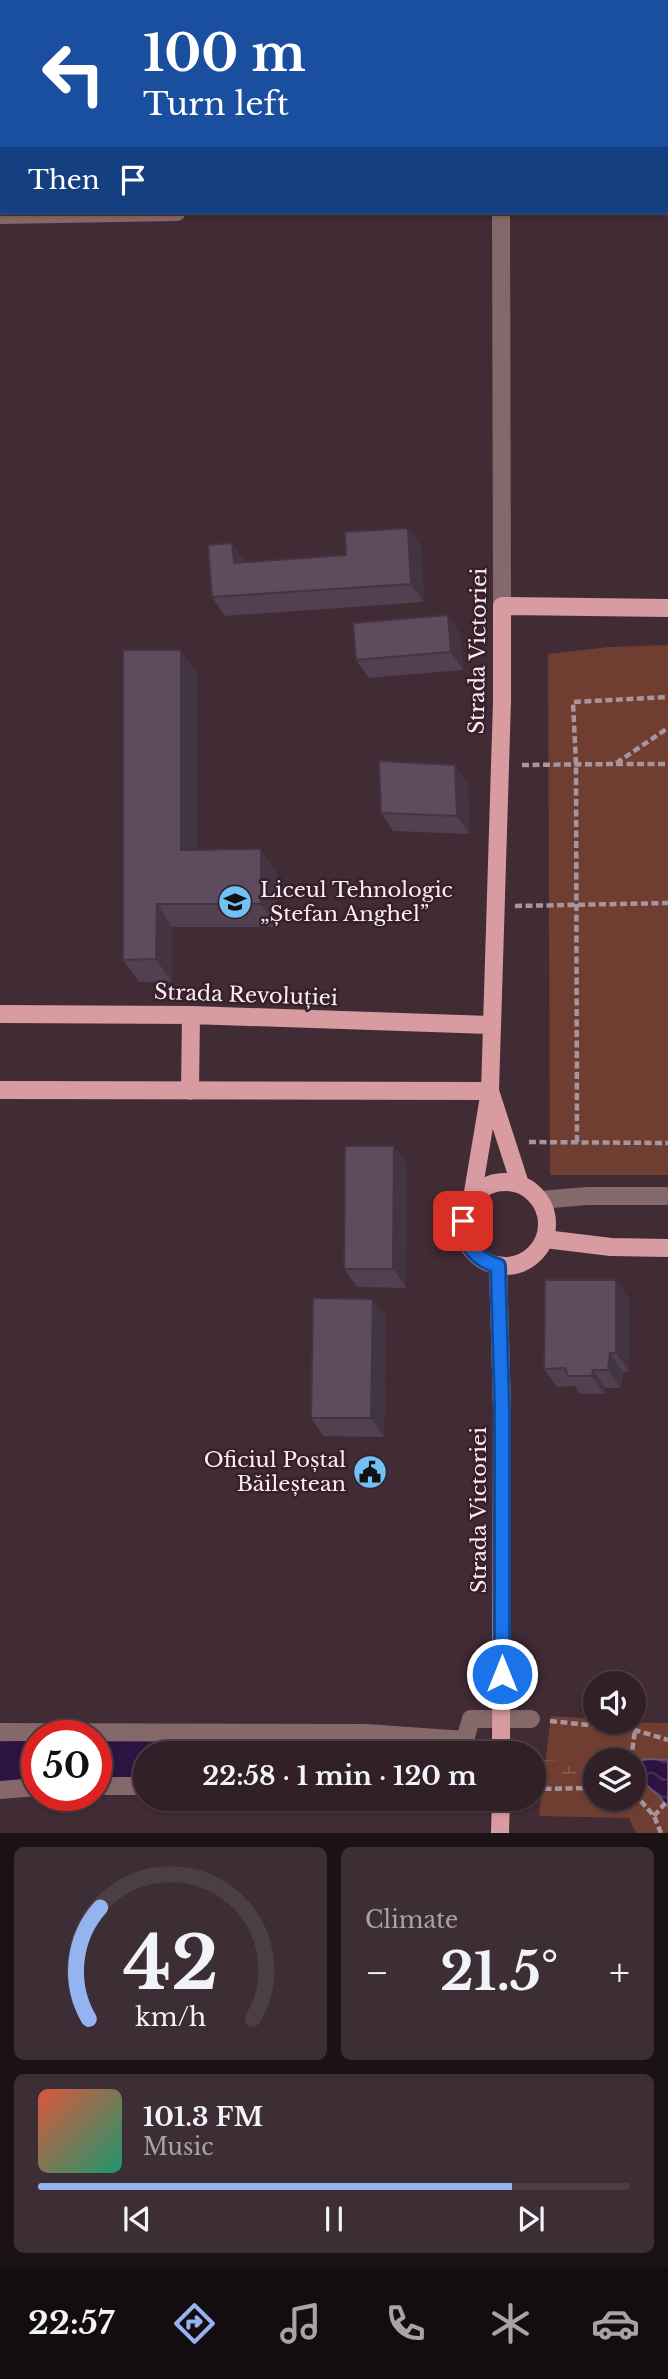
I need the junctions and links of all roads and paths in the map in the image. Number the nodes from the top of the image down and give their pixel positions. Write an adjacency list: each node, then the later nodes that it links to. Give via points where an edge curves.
1 (59, 214): 3 (street)
2 (501, 214): 4 (street, Strada Victoriei)
3 (0, 215)
4 (502, 606): 5 (main road); 11 (main road, Strada Victoriei)
5 (668, 608)
6 (668, 697): 8 (path, via 573,702)
7 (668, 728): 9 (path)
8 (576, 764): 9 (path); 11 (path); 13 (path)
9 (615, 764): 10 (path)
10 (668, 764)
11 (499, 765): 14 (main road, Strada Victoriei)
12 (668, 903): 13 (path)
13 (577, 905): 14 (path); 22 (path)
14 (495, 906): 17 (main road, Strada Victoriei)
15 (0, 1014): 16 (main road, Strada Revoluției)
16 (191, 1015): 17 (main road, Strada Revoluției); 19 (main road)
17 (491, 1025): 20 (main road, Strada Victoriei)
18 (0, 1090): 19 (main road)
19 (190, 1091): 20 (main road)
20 (490, 1091): 21 (main road, Strada Victoriei); 26 (main road, Strada Victoriei)
21 (505, 1142): 22 (path); 24 (main road, Strada Victoriei)
22 (577, 1142): 23 (path)
23 (668, 1143)
24 (520, 1184): 26 (main road, via 499,1182); 27 (main road)
25 (668, 1196): 27 (street)
26 (472, 1198): 30 (main road, via 465,1209 463,1234 476,1256)
27 (540, 1200): 28 (main road, via 546,1212)
28 (545, 1239): 29 (main road); 30 (main road, via 524,1263)
29 (668, 1248)
30 (498, 1266): 31 (main road, Strada Victoriei)
31 (501, 1719): 32 (street); 37 (street, via 471,1719 465,1740 366,1733); 39 (main road, Strada Victoriei)
32 (531, 1719): 33 (path)
33 (583, 1724)
34 (0, 1732): 35 (street)
35 (21, 1733)
36 (646, 1733): 38 (path)
37 (112, 1734)
38 (668, 1740)
39 (501, 1741)
40 (112, 1786): 41 (street)
41 (133, 1786)
42 (21, 1788): 45 (street)
43 (546, 1788): 44 (path)
44 (583, 1788)
45 (0, 1790)
46 (668, 1800): 49 (path)
47 (646, 1807): 49 (path)
48 (501, 1811): 50 (main road)
49 (654, 1816): 51 (path)
50 (500, 1833)
51 (661, 1833)

